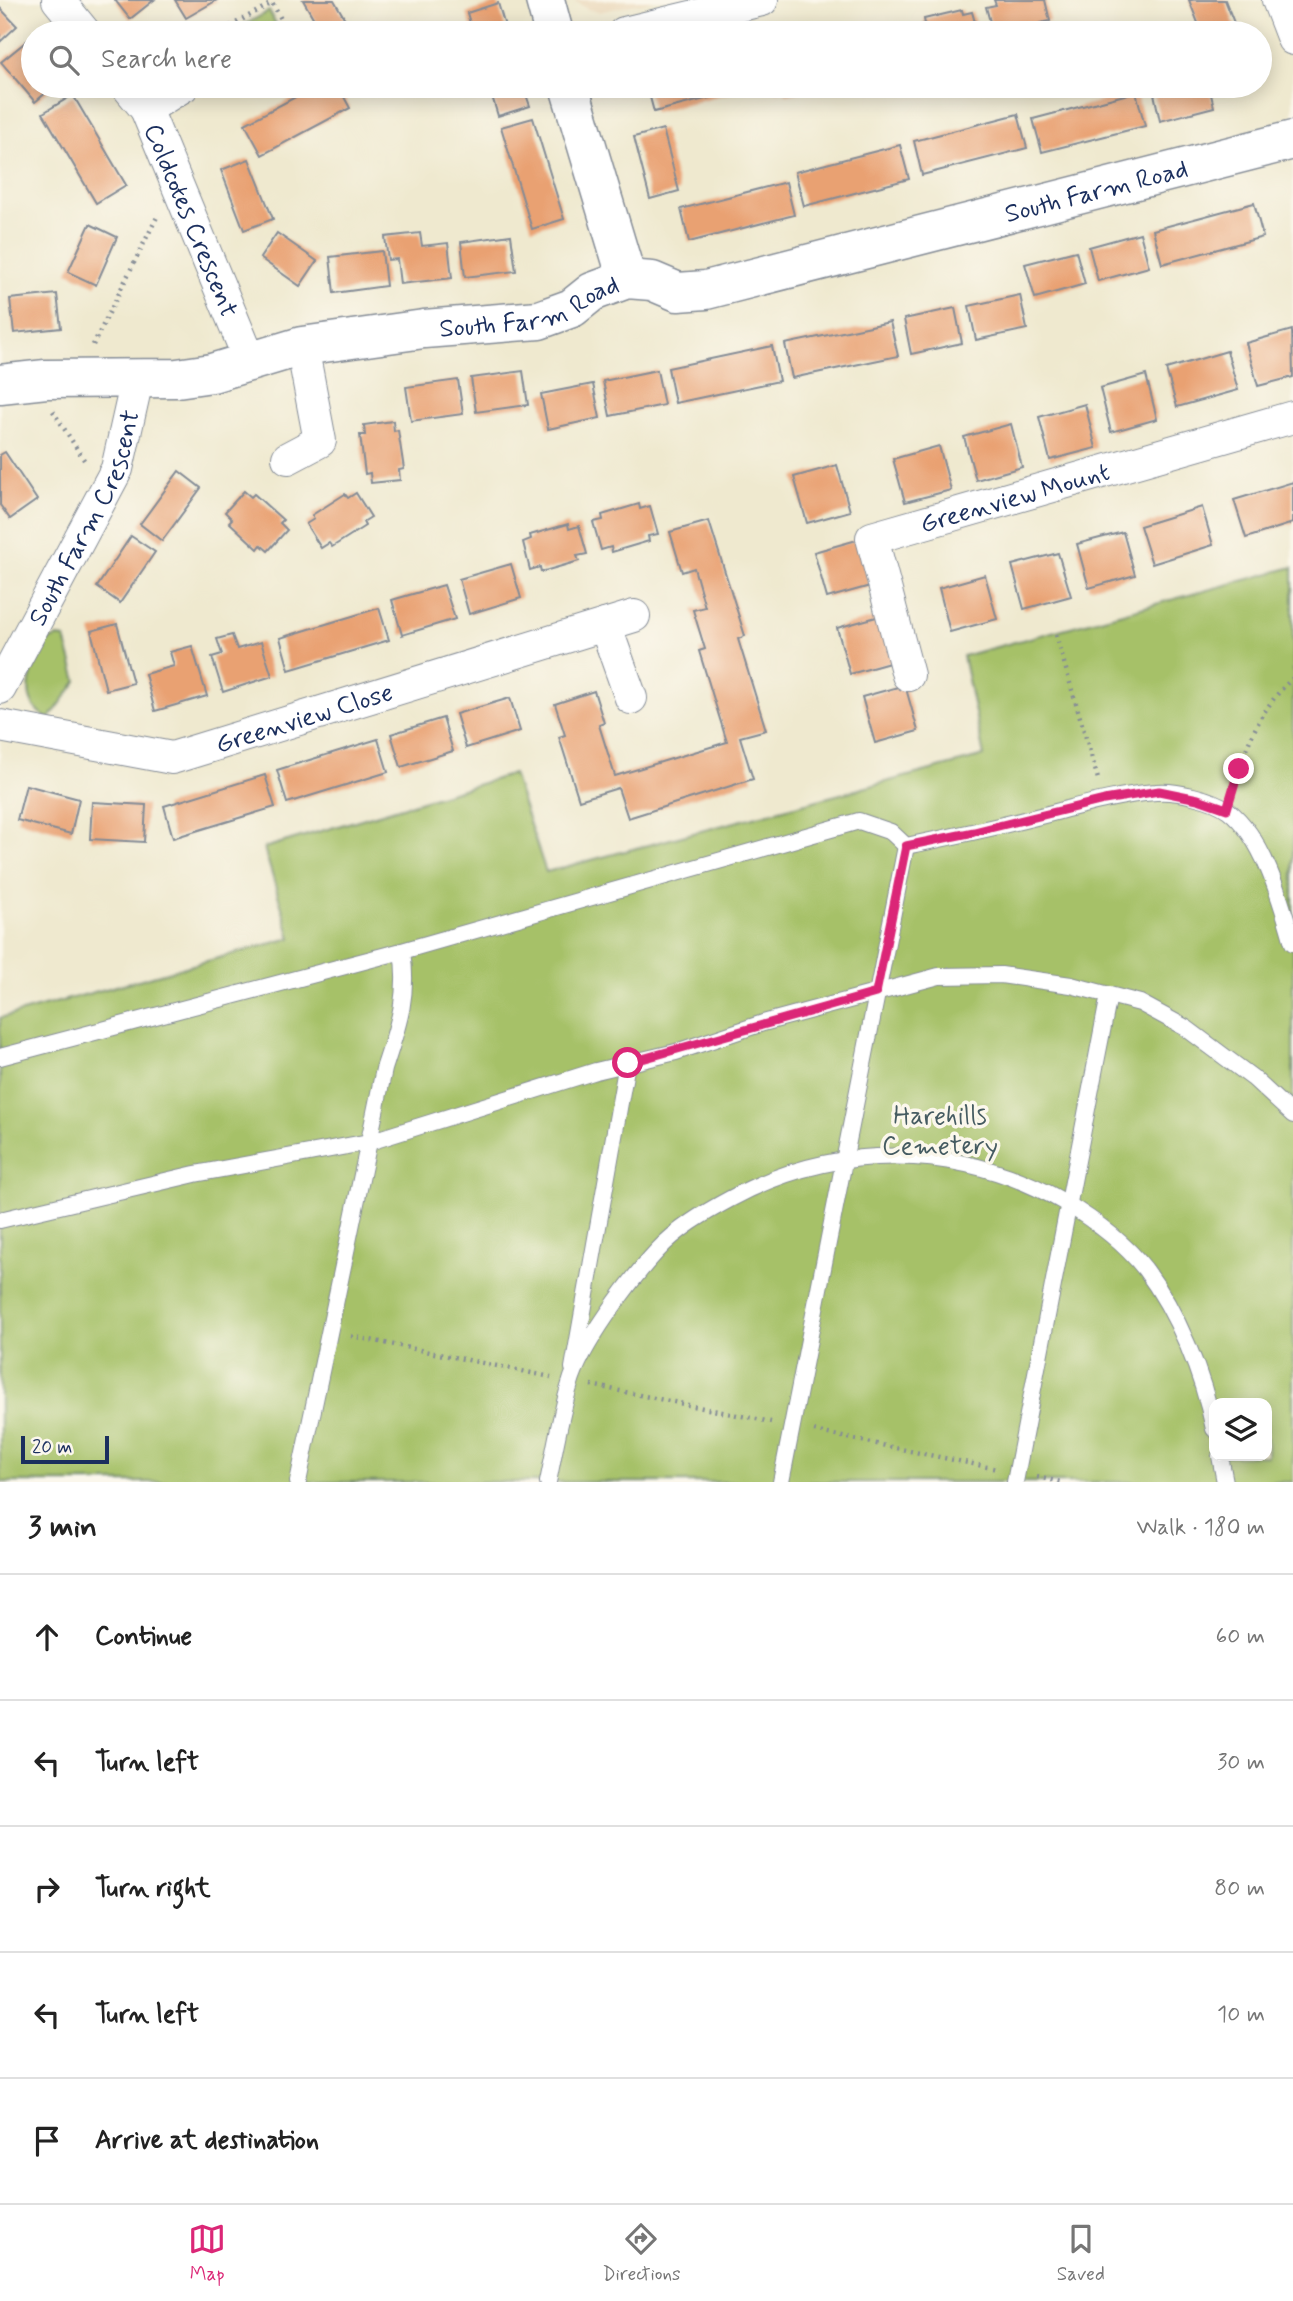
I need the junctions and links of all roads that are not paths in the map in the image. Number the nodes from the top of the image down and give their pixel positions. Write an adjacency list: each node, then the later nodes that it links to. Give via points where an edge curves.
1 (58, 0): 5 (street)
2 (545, 0): 6 (street)
3 (762, 0): 7 (street)
4 (1278, 0): 8 (street)
5 (75, 21)
6 (551, 21)
7 (674, 21)
8 (1293, 39)
9 (136, 98): 14 (street, Coldcotes Crescent, via 176,180)
10 (573, 98): 12 (street)
11 (1293, 140): 12 (street, South Farm Road, via 706,289 678,292 652,281)
12 (627, 279): 13 (street, South Farm Road, via 538,320 424,329)
13 (302, 346): 14 (street, South Farm Road); 18 (street, via 320,442)
14 (250, 361): 15 (street, South Farm Road, via 212,373)
15 (137, 380): 16 (street, South Farm Road); 20 (street, South Farm Crescent, via 117,468 106,493)
16 (16, 382)
17 (1293, 417): 19 (street, Greenview Mount, via 872,538)
18 (288, 458)
19 (908, 675)
20 (0, 688)
21 (631, 698): 22 (street, Greenview Close, via 619,621 172,758)
22 (0, 726)
23 (906, 846): 24 (lane, via 1159,791 1198,799 1227,809 1245,827 1275,884); 25 (lane, via 891,832 859,821); 26 (lane)
24 (1293, 943)
25 (402, 951): 28 (lane); 31 (lane, via 407,982)
26 (876, 993): 27 (lane, via 939,976 1001,975); 29 (lane); 32 (lane)
27 (1109, 995): 30 (lane, via 1140,1003 1185,1028 1253,1078); 33 (lane)
28 (0, 1057)
29 (628, 1063): 31 (lane); 35 (lane)
30 (1293, 1115)
31 (369, 1142): 34 (lane, via 195,1174); 39 (lane)
32 (844, 1160): 33 (lane, via 914,1155 979,1166 1041,1189); 35 (lane, via 815,1164 751,1188 700,1215 657,1251 596,1333); 41 (lane)
33 (1068, 1205): 36 (lane, via 1110,1233 1145,1269 1176,1321); 38 (lane)
34 (0, 1220)
35 (570, 1381): 40 (lane)
36 (1209, 1404)
37 (1221, 1461): 42 (lane)
38 (1016, 1478)
39 (298, 1482)
40 (548, 1482)
41 (781, 1482)
42 (1226, 1482)

